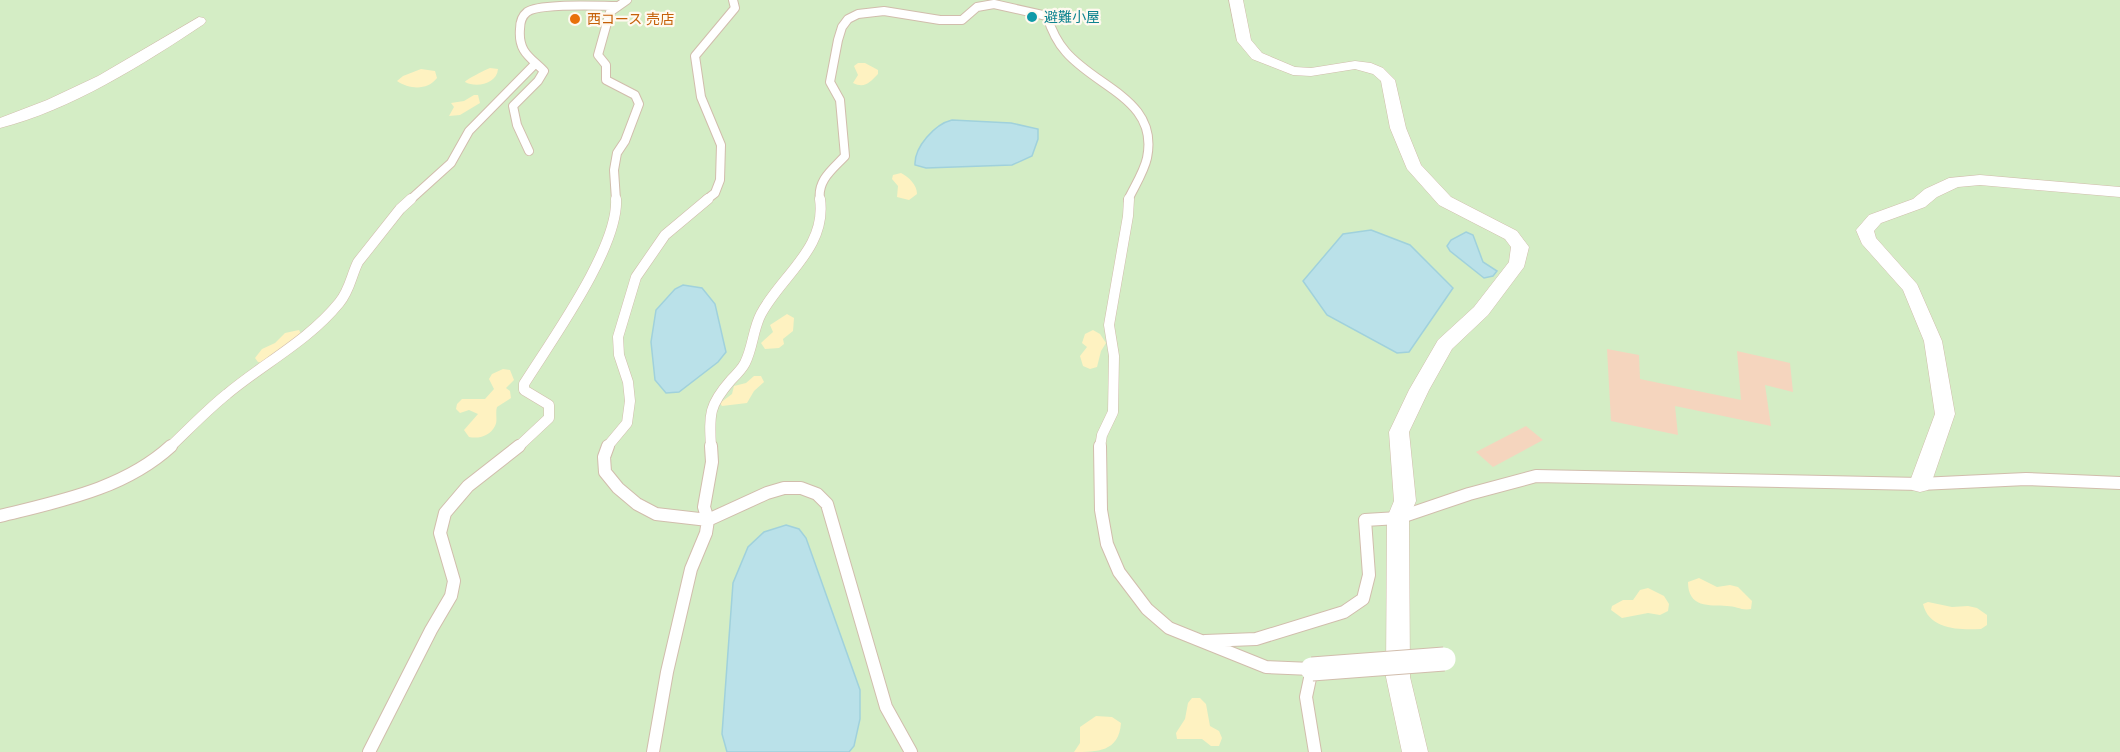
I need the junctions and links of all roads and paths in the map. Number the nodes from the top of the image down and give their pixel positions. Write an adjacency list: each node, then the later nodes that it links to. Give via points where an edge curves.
1 (627, 0): 4 (lane)
2 (733, 0): 14 (lane, via 735,8 695,56 701,97 721,145 720,180 715,193 665,235 636,277 618,337 619,355 628,381 627,423 607,447 604,457 605,472 637,504 671,518)
3 (1236, 0): 13 (street, via 1244,41 1257,56 1293,71 1355,65 1378,71 1388,80 1398,128 1413,166 1426,183 1445,201 1511,235 1521,248 1518,263 1487,303 1445,345 1399,432 1404,501)
4 (616, 6): 6 (lane, via 542,4 524,12 519,45); 18 (lane, via 610,12 598,55 606,65 606,80 634,95 639,104 625,141 616,153 615,220 592,275 524,384 524,390 549,405 549,418 522,446 477,477 440,524 438,537 454,577 450,602 440,612)
5 (199, 21): 7 (street, via 140,60 34,111)
6 (534, 65): 8 (lane, via 544,71 542,77 513,106); 12 (lane, via 469,131 451,163 400,209 358,262 353,280 339,303 302,339 228,393 161,455 131,474 75,497)
7 (0, 123)
8 (529, 151)
9 (2120, 192): 11 (street, via 1980,180 1955,182 1919,203 1875,219 1865,230 1868,240 1911,288 1934,341 1945,414)
10 (2120, 483): 11 (lane, via 2026,479)
11 (1920, 484): 13 (lane, via 1536,476)
12 (0, 516)
13 (1398, 518): 15 (lane, via 1365,520 1367,587 1363,599 1344,612 1256,639); 22 (street, via 1398,677)
14 (708, 520): 15 (lane, via 704,507 712,462 711,407 745,364 761,314 816,235 822,212 822,181 845,156 840,100 830,82 842,25 857,13 886,10 962,20 977,7 994,4 1053,16 1051,29 1067,53 1139,111 1148,130 1147,159 1128,200 1108,325 1114,356 1113,412 1100,447 1104,530 1113,559 1156,620); 19 (lane, via 706,533 685,568); 20 (lane, via 784,488 801,488 817,494 827,504 886,707)
15 (1199, 641): 17 (lane, via 1266,667)
16 (1444, 659): 17 (street, bridge)
17 (1312, 669): 21 (lane, via 1306,697)
18 (369, 752)
19 (653, 752)
20 (911, 752)
21 (1315, 752)
22 (1415, 752)

